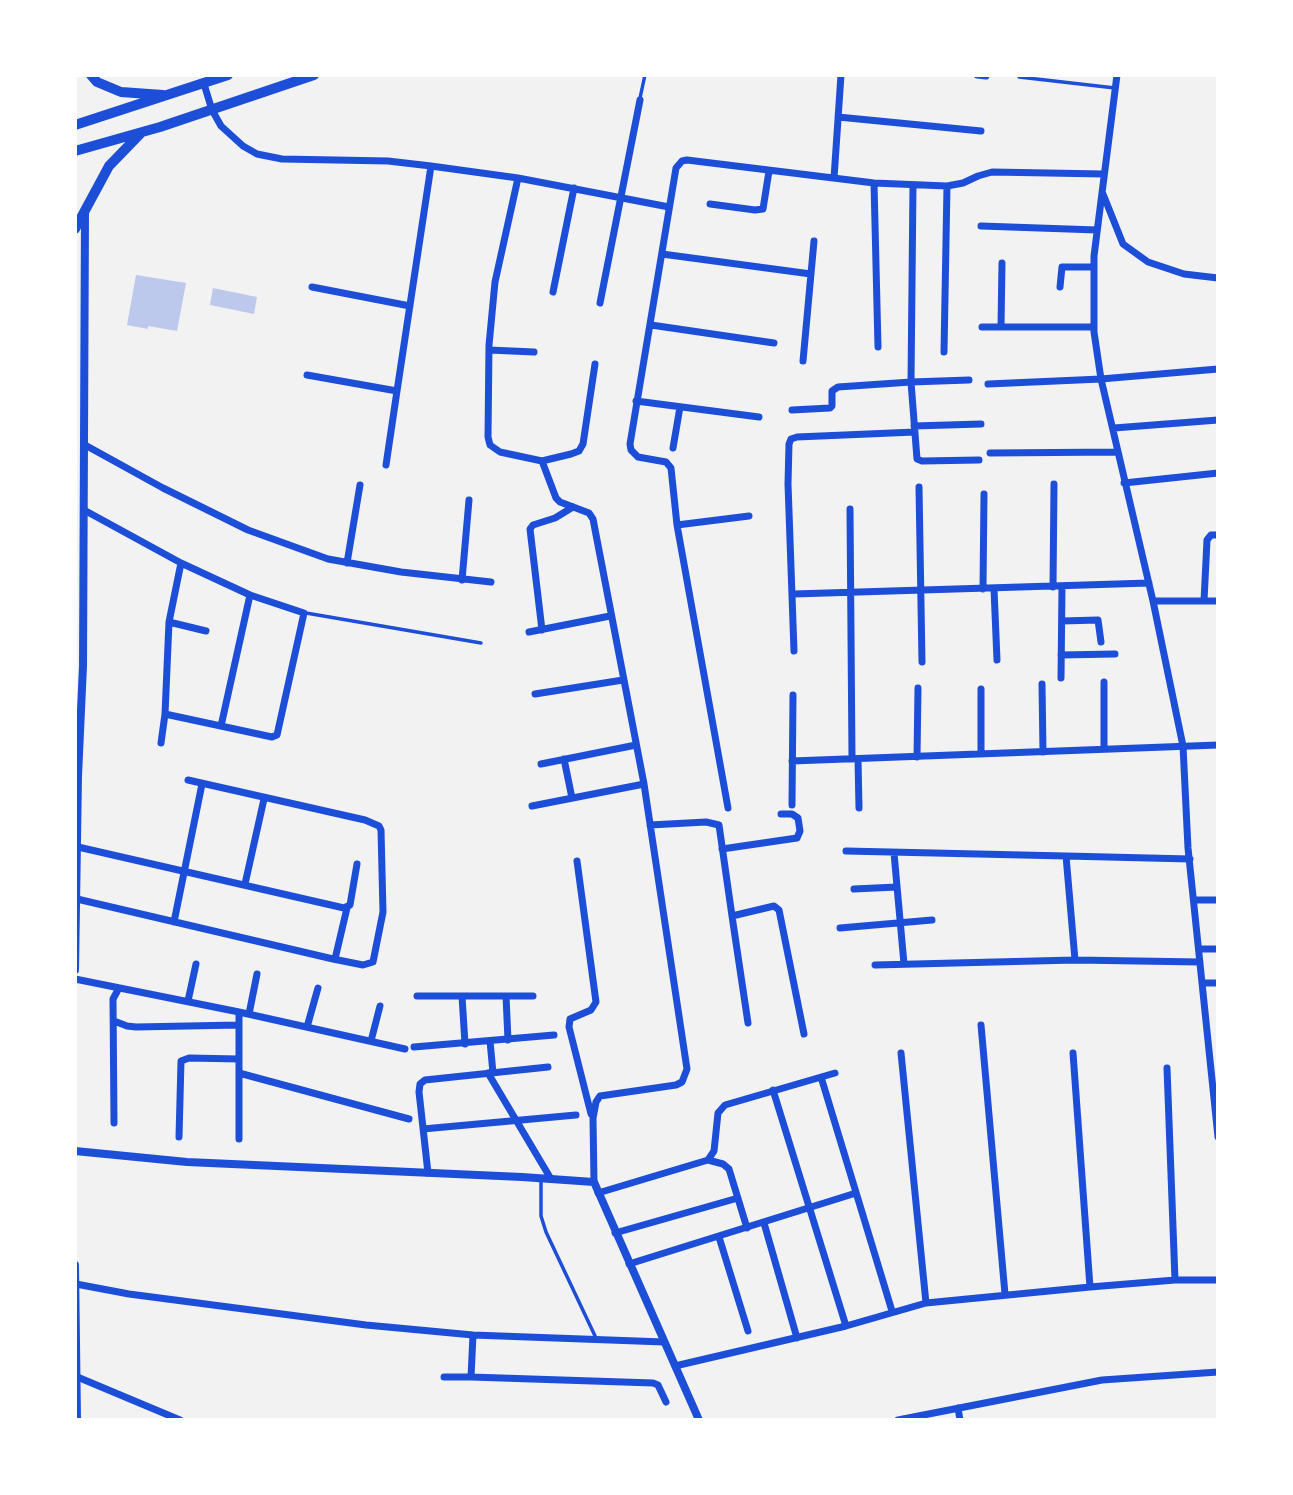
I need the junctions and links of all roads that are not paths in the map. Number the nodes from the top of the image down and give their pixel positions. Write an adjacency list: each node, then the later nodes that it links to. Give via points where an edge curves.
1 (91, 75): 10 (main road, via 121,92)
2 (228, 75): 8 (main road)
3 (314, 75): 12 (main road)
4 (645, 75): 11 (lane)
5 (841, 75): 13 (street)
6 (1116, 75): 9 (street)
7 (1019, 77): 9 (lane)
8 (204, 84): 10 (main road); 12 (street)
9 (1115, 88): 20 (street)
10 (169, 96): 14 (main road)
11 (640, 100): 28 (street)
12 (212, 110): 16 (main road); 18 (street, via 227,132 257,154)
13 (838, 117): 15 (street); 22 (street)
14 (75, 125)
15 (981, 131)
16 (142, 132): 17 (main road); 31 (main road, via 109,166)
17 (75, 151)
18 (430, 166): 21 (street); 45 (street)
19 (769, 171): 22 (street); 29 (street, via 763,209); 30 (street, via 682,161 676,168)
20 (1104, 174): 25 (street, via 992,172); 27 (street)
21 (518, 178): 26 (street); 52 (street, via 495,282)
22 (834, 178): 23 (street)
23 (874, 183): 24 (street); 51 (street)
24 (913, 185): 25 (street); 61 (street)
25 (947, 186): 54 (street)
26 (574, 188): 28 (street); 43 (street)
27 (1101, 191): 34 (street); 40 (street, via 1123,244 1148,262 1184,274)
28 (622, 197): 30 (street); 44 (street)
29 (710, 204)
30 (669, 206): 36 (street)
31 (85, 211): 33 (main road); 72 (street)
32 (981, 226): 34 (street)
33 (75, 229)
34 (1097, 230): 38 (street)
35 (814, 241): 39 (street)
36 (662, 254): 39 (street); 46 (street)
37 (1002, 263): 48 (street)
38 (1094, 267): 42 (street, via 1062,267); 49 (street)
39 (811, 274): 55 (street)
40 (1218, 278)
41 (312, 287): 45 (street)
42 (1060, 288)
43 (553, 292)
44 (600, 303)
45 (410, 306): 63 (street)
46 (651, 325): 50 (street); 64 (street)
47 (982, 327): 48 (street)
48 (1001, 327): 49 (street)
49 (1094, 327): 59 (street)
50 (774, 343)
51 (878, 347)
52 (489, 350): 53 (street); 77 (street, via 490,445 500,452)
53 (534, 352)
54 (944, 352)
55 (803, 361)
56 (595, 363): 77 (street, via 583,444 572,454)
57 (1218, 369): 59 (street)
58 (307, 375): 63 (street)
59 (1101, 379): 62 (street); 70 (street)
60 (969, 380): 61 (street)
61 (911, 382): 66 (street, via 838,387 832,391 830,408); 71 (street)
62 (988, 384)
63 (397, 391): 78 (street)
64 (636, 401): 65 (street); 90 (street, via 631,450 638,457 670,464)
65 (680, 407): 67 (street); 73 (street)
66 (792, 410)
67 (759, 417)
68 (1218, 420): 70 (street)
69 (981, 424): 71 (street)
70 (1114, 428): 74 (street)
71 (914, 429): 76 (street, via 919,461); 103 (street, via 791,439 788,484)
72 (85, 444): 88 (street); 93 (street, via 248,530)
73 (673, 448)
74 (1118, 452): 75 (street); 80 (street)
75 (990, 453)
76 (979, 460)
77 (542, 461): 86 (street, via 556,498)
78 (386, 465)
79 (1218, 473): 80 (street)
80 (1124, 483): 96 (street)
81 (1054, 484): 98 (street)
82 (360, 485): 93 (street)
83 (919, 487): 101 (street)
84 (984, 494): 99 (street)
85 (469, 500): 94 (street)
86 (573, 507): 109 (street, via 593,519); 112 (street, via 530,529)
87 (850, 509): 102 (street)
88 (84, 510): 92 (street); 155 (street)
89 (749, 516): 90 (street)
90 (677, 525): 151 (street)
91 (1218, 535): 106 (street, via 1207,540)
92 (181, 562): 104 (street); 111 (street)
93 (347, 563): 94 (street)
94 (462, 580): 95 (street)
95 (491, 582)
96 (1149, 583): 97 (street); 105 (street)
97 (1062, 586): 98 (street); 110 (street)
98 (1053, 587): 100 (street)
99 (984, 589): 100 (street); 101 (street)
100 (994, 589): 120 (street)
101 (920, 591): 102 (street); 121 (street)
102 (851, 593): 103 (street); 141 (street)
103 (794, 594): 117 (street)
104 (250, 595): 108 (street); 131 (street)
105 (1153, 601): 106 (street); 135 (street)
106 (1204, 601): 107 (street)
107 (1218, 601)
108 (304, 613): 116 (lane); 131 (street, via 277,735)
109 (610, 616): 112 (street); 123 (street)
110 (1062, 621): 115 (street, via 1098,620); 119 (street)
111 (169, 622): 113 (street); 130 (street)
112 (542, 629): 114 (street)
113 (206, 631)
114 (529, 632)
115 (1101, 642)
116 (481, 643)
117 (794, 651)
118 (1115, 654): 119 (street)
119 (1061, 655): 122 (street)
120 (997, 660)
121 (922, 662)
122 (1061, 678)
123 (623, 680): 128 (street); 133 (street)
124 (1104, 682): 136 (street)
125 (1042, 684): 137 (street)
126 (918, 688): 139 (street)
127 (981, 689): 138 (street)
128 (535, 694)
129 (793, 695): 142 (street)
130 (165, 714): 131 (street); 132 (street)
131 (221, 726)
132 (161, 743)
133 (636, 745): 140 (street); 145 (street)
134 (1218, 745): 135 (street)
135 (1183, 746): 136 (street); 160 (street)
136 (1104, 749): 137 (street)
137 (1043, 752): 138 (street)
138 (981, 754): 139 (street)
139 (917, 757): 141 (street)
140 (564, 759): 143 (street); 147 (street)
141 (855, 759): 142 (street); 152 (street)
142 (792, 761): 149 (street)
143 (541, 764)
144 (188, 780): 146 (street)
145 (644, 783): 147 (street); 154 (street)
146 (202, 784): 148 (street); 163 (street)
147 (572, 798): 150 (street)
148 (264, 799): 164 (street); 178 (street, via 365,821 381,830 383,912 376,958 363,965)
149 (792, 805)
150 (532, 806)
151 (728, 808)
152 (859, 808)
153 (781, 814): 156 (street, via 798,818 797,838)
154 (650, 825): 156 (street, via 713,823 719,825); 222 (street, via 687,1069 676,1086 600,1096)
155 (78, 847): 163 (street); 167 (street)
156 (722, 849): 171 (street)
157 (846, 851): 158 (street)
158 (894, 853): 159 (street); 165 (street)
159 (1066, 856): 160 (street); 179 (street)
160 (1190, 859): 168 (street)
161 (577, 861): 222 (street, via 596,1002 591,1010 570,1019 569,1027)
162 (357, 864): 170 (street)
163 (184, 870): 164 (street); 173 (street)
164 (245, 884): 170 (street)
165 (897, 887): 166 (street); 174 (street)
166 (854, 889)
167 (77, 899): 173 (street); 184 (street)
168 (1194, 900): 169 (street); 176 (street)
169 (1218, 900)
170 (347, 908): 178 (street)
171 (732, 916): 200 (street); 204 (street, via 774,906 779,910)
172 (932, 920): 174 (street)
173 (174, 922): 178 (street)
174 (900, 922): 175 (street); 182 (street)
175 (841, 928)
176 (1199, 949): 177 (street); 180 (street)
177 (1218, 949)
178 (335, 959)
179 (1075, 960): 180 (street); 182 (street)
180 (1200, 962): 187 (street)
181 (196, 964): 195 (street)
182 (904, 964): 183 (street)
183 (875, 965)
184 (75, 970)
185 (257, 974): 198 (street)
186 (75, 979): 189 (street)
187 (1202, 983): 188 (street); 212 (street)
188 (1218, 983)
189 (119, 988): 195 (street); 199 (street, via 113,999)
190 (318, 988): 203 (street)
191 (417, 996): 192 (street)
192 (462, 996): 193 (street); 209 (street)
193 (506, 996): 194 (street); 206 (street)
194 (533, 996)
195 (188, 1001): 197 (street)
196 (380, 1006): 207 (street)
197 (239, 1012): 198 (street); 201 (street)
198 (249, 1014): 203 (street)
199 (114, 1021): 201 (street, via 136,1027); 225 (street)
200 (748, 1023)
201 (239, 1025): 213 (street)
202 (981, 1025): 250 (street)
203 (307, 1027): 207 (street)
204 (804, 1034)
205 (554, 1035): 206 (street)
206 (509, 1040): 208 (street)
207 (371, 1041): 209 (street, via 410,1048)
208 (490, 1041): 209 (street); 217 (street)
209 (465, 1044)
210 (901, 1053): 251 (street)
211 (1073, 1053): 249 (street)
212 (1214, 1055): 227 (street)
213 (239, 1059): 216 (street); 228 (street, via 181,1060)
214 (548, 1068): 217 (street)
215 (1167, 1068): 246 (street)
216 (239, 1073): 223 (street); 229 (street)
217 (491, 1073): 224 (street); 226 (street, via 420,1084)
218 (835, 1073): 219 (street)
219 (821, 1077): 220 (street); 236 (street)
220 (773, 1090): 231 (street, via 721,1108 714,1151); 239 (street)
221 (576, 1115): 224 (street)
222 (593, 1118): 235 (street)
223 (409, 1119)
224 (517, 1121): 226 (street); 234 (street)
225 (114, 1124)
226 (423, 1129): 232 (street)
227 (1218, 1136)
228 (179, 1137)
229 (239, 1139)
230 (75, 1151): 232 (street, via 187,1163)
231 (708, 1160): 237 (street); 238 (street, via 729,1169)
232 (428, 1173): 233 (street)
233 (541, 1178): 234 (street); 257 (lane, via 540,1209 546,1232)
234 (551, 1179): 235 (street)
235 (593, 1182): 237 (street)
236 (856, 1192): 239 (street); 252 (street)
237 (598, 1193): 242 (street)
238 (738, 1198): 241 (street); 242 (street)
239 (808, 1208): 240 (street); 253 (street)
240 (764, 1223): 241 (street); 256 (street)
241 (747, 1228): 243 (street)
242 (615, 1233): 244 (street)
243 (719, 1237): 244 (street); 254 (street)
244 (629, 1264): 258 (street)
245 (75, 1265): 248 (street)
246 (1175, 1280): 247 (street); 249 (street)
247 (1218, 1280)
248 (76, 1284): 255 (street, via 285,1316); 261 (street)
249 (1090, 1287): 250 (street)
250 (1005, 1294): 251 (street)
251 (926, 1303): 252 (street)
252 (892, 1311): 253 (street)
253 (846, 1326): 256 (street)
254 (748, 1332)
255 (473, 1335): 257 (street); 263 (street)
256 (797, 1338): 259 (street)
257 (597, 1340): 258 (street)
258 (664, 1342): 259 (street)
259 (675, 1366): 268 (street)
260 (1218, 1372): 265 (street, via 1102,1380)
261 (75, 1376): 266 (street); 267 (street)
262 (444, 1377): 263 (street)
263 (471, 1377): 264 (street, via 653,1383)
264 (666, 1402)
265 (958, 1408): 269 (street); 270 (street)
266 (77, 1420)
267 (180, 1420)
268 (699, 1420)
269 (898, 1420)
270 (960, 1420)

